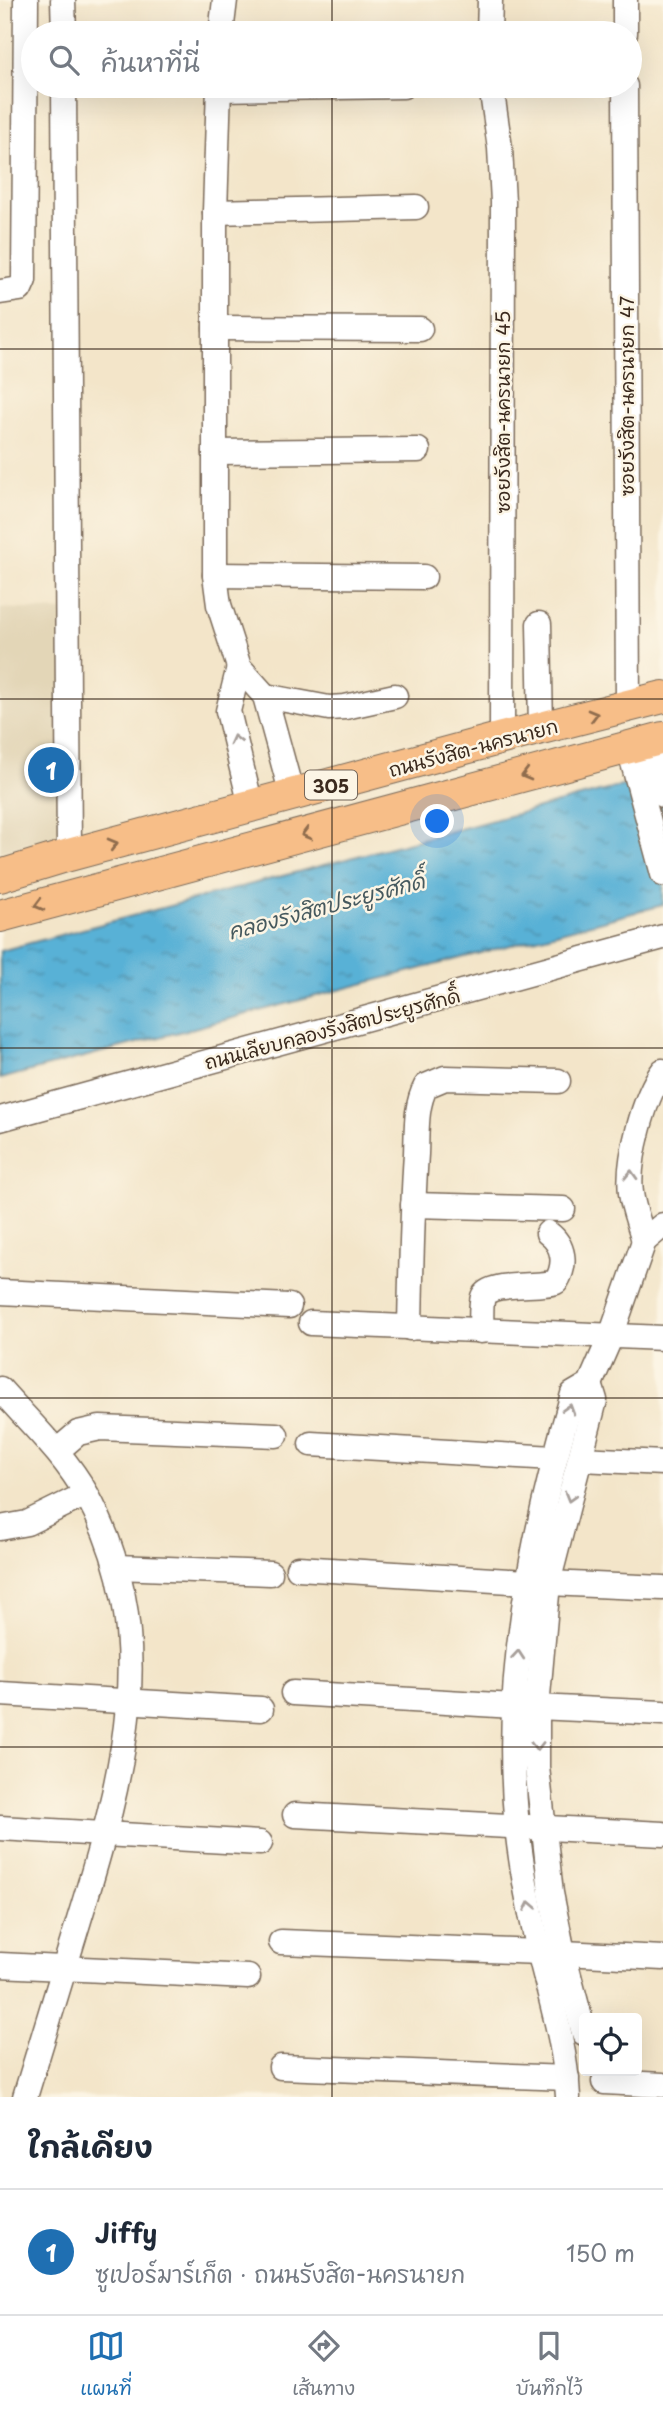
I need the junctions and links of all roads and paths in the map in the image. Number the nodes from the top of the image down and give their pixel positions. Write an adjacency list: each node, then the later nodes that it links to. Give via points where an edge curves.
1 (26, 0): 6 (street)
2 (64, 0): 7 (street)
3 (225, 0): 8 (street)
4 (490, 0): 9 (street)
5 (625, 0): 10 (street)
6 (26, 21)
7 (64, 21)
8 (222, 21)
9 (489, 21)
10 (625, 21)
11 (26, 98): 17 (street)
12 (64, 98): 16 (street)
13 (219, 98): 19 (street)
14 (493, 98): 34 (street, ซอยรังสิต-นครนายก 45, via 503,202)
15 (625, 98): 32 (street, ซอยรังสิต-นครนายก 47)
16 (64, 134): 17 (street); 39 (street)
17 (26, 136): 20 (street, via 24,280 20,289)
18 (416, 208): 19 (street)
19 (215, 212): 21 (street)
20 (0, 292)
21 (215, 328): 22 (street); 24 (street)
22 (420, 329)
23 (418, 450): 24 (street)
24 (215, 452): 25 (street)
25 (215, 575): 26 (street); 28 (street, via 219,605)
26 (424, 577)
27 (539, 624): 33 (street)
28 (239, 667): 29 (street); 38 (street, one-way to 28, via 228,711)
29 (265, 696): 30 (street, via 329,708); 36 (street)
30 (395, 696)
31 (663, 697): 32 (main road, ถนนรังสิต-นครนายก / 305)
32 (628, 706): 33 (main road, ถนนรังสิต-นครนายก / 305, one-way to 32)
33 (541, 728): 34 (main road, ถนนรังสิต-นครนายก / 305)
34 (502, 738): 36 (main road, ถนนรังสิต-นครนายก / 305)
35 (646, 751): 37 (street); 40 (street); 42 (main road, 305, one-way to 42)
36 (292, 795): 38 (main road, ถนนรังสิต-นครนายก / 305)
37 (663, 795)
38 (251, 806): 39 (main road, ถนนรังสิต-นครนายก / 305, one-way to 38)
39 (69, 855): 41 (main road, ถนนรังสิต-นครนายก / 305)
40 (663, 874)
41 (0, 876)
42 (0, 916)
43 (663, 937): 46 (street, ถนนเลียบคลองรังสิตประยูรศักดิ์)
44 (663, 1071): 50 (street, one-way to 44, via 631,1194 632,1152 653,1084)
45 (558, 1081): 47 (street, via 445,1078 426,1086 419,1105)
46 (0, 1119)
47 (413, 1205): 48 (street); 54 (street)
48 (563, 1209)
49 (548, 1233): 55 (street, via 562,1249 563,1265 556,1282 488,1290 483,1296)
50 (654, 1233): 56 (street)
51 (0, 1292): 52 (street)
52 (289, 1306)
53 (311, 1323): 54 (street)
54 (411, 1328): 55 (street)
55 (481, 1331): 56 (street)
56 (611, 1336): 57 (street); 58 (street)
57 (663, 1338)
58 (590, 1384): 63 (street, one-way to 58, via 573,1394); 64 (street, via 595,1400)
59 (0, 1389): 62 (street)
60 (276, 1435): 62 (street, via 100,1428 78,1433)
61 (311, 1444): 63 (street)
62 (57, 1451): 66 (street)
63 (554, 1458): 71 (street)
64 (581, 1459): 65 (street); 71 (street, one-way to 71)
65 (663, 1463)
66 (86, 1494): 67 (street, via 27,1523); 68 (street)
67 (0, 1528)
68 (117, 1567): 70 (street); 75 (street, via 127,1616)
69 (298, 1568): 71 (street)
70 (270, 1573)
71 (538, 1583): 72 (street); 76 (street)
72 (663, 1588)
73 (293, 1693): 76 (street)
74 (0, 1694): 75 (street)
75 (130, 1703): 77 (street); 83 (street)
76 (526, 1707): 78 (street); 80 (street); 82 (street, one-way to 82)
77 (261, 1709)
78 (663, 1713)
79 (295, 1815): 80 (street)
80 (517, 1827): 82 (street); 87 (street, one-way to 80)
81 (0, 1828): 83 (street)
82 (542, 1828): 84 (street); 87 (street, via 551,1893)
83 (105, 1834): 85 (street); 90 (street)
84 (663, 1834)
85 (260, 1843)
86 (281, 1942): 87 (street)
87 (552, 1953): 88 (street); 92 (street); 96 (street)
88 (663, 1958)
89 (0, 1965): 90 (street)
90 (64, 1967): 91 (street); 97 (street)
91 (247, 1977)
92 (579, 2020)
93 (281, 2067): 96 (street)
94 (605, 2083): 95 (street)
95 (663, 2085)
96 (567, 2088)
97 (25, 2097)

